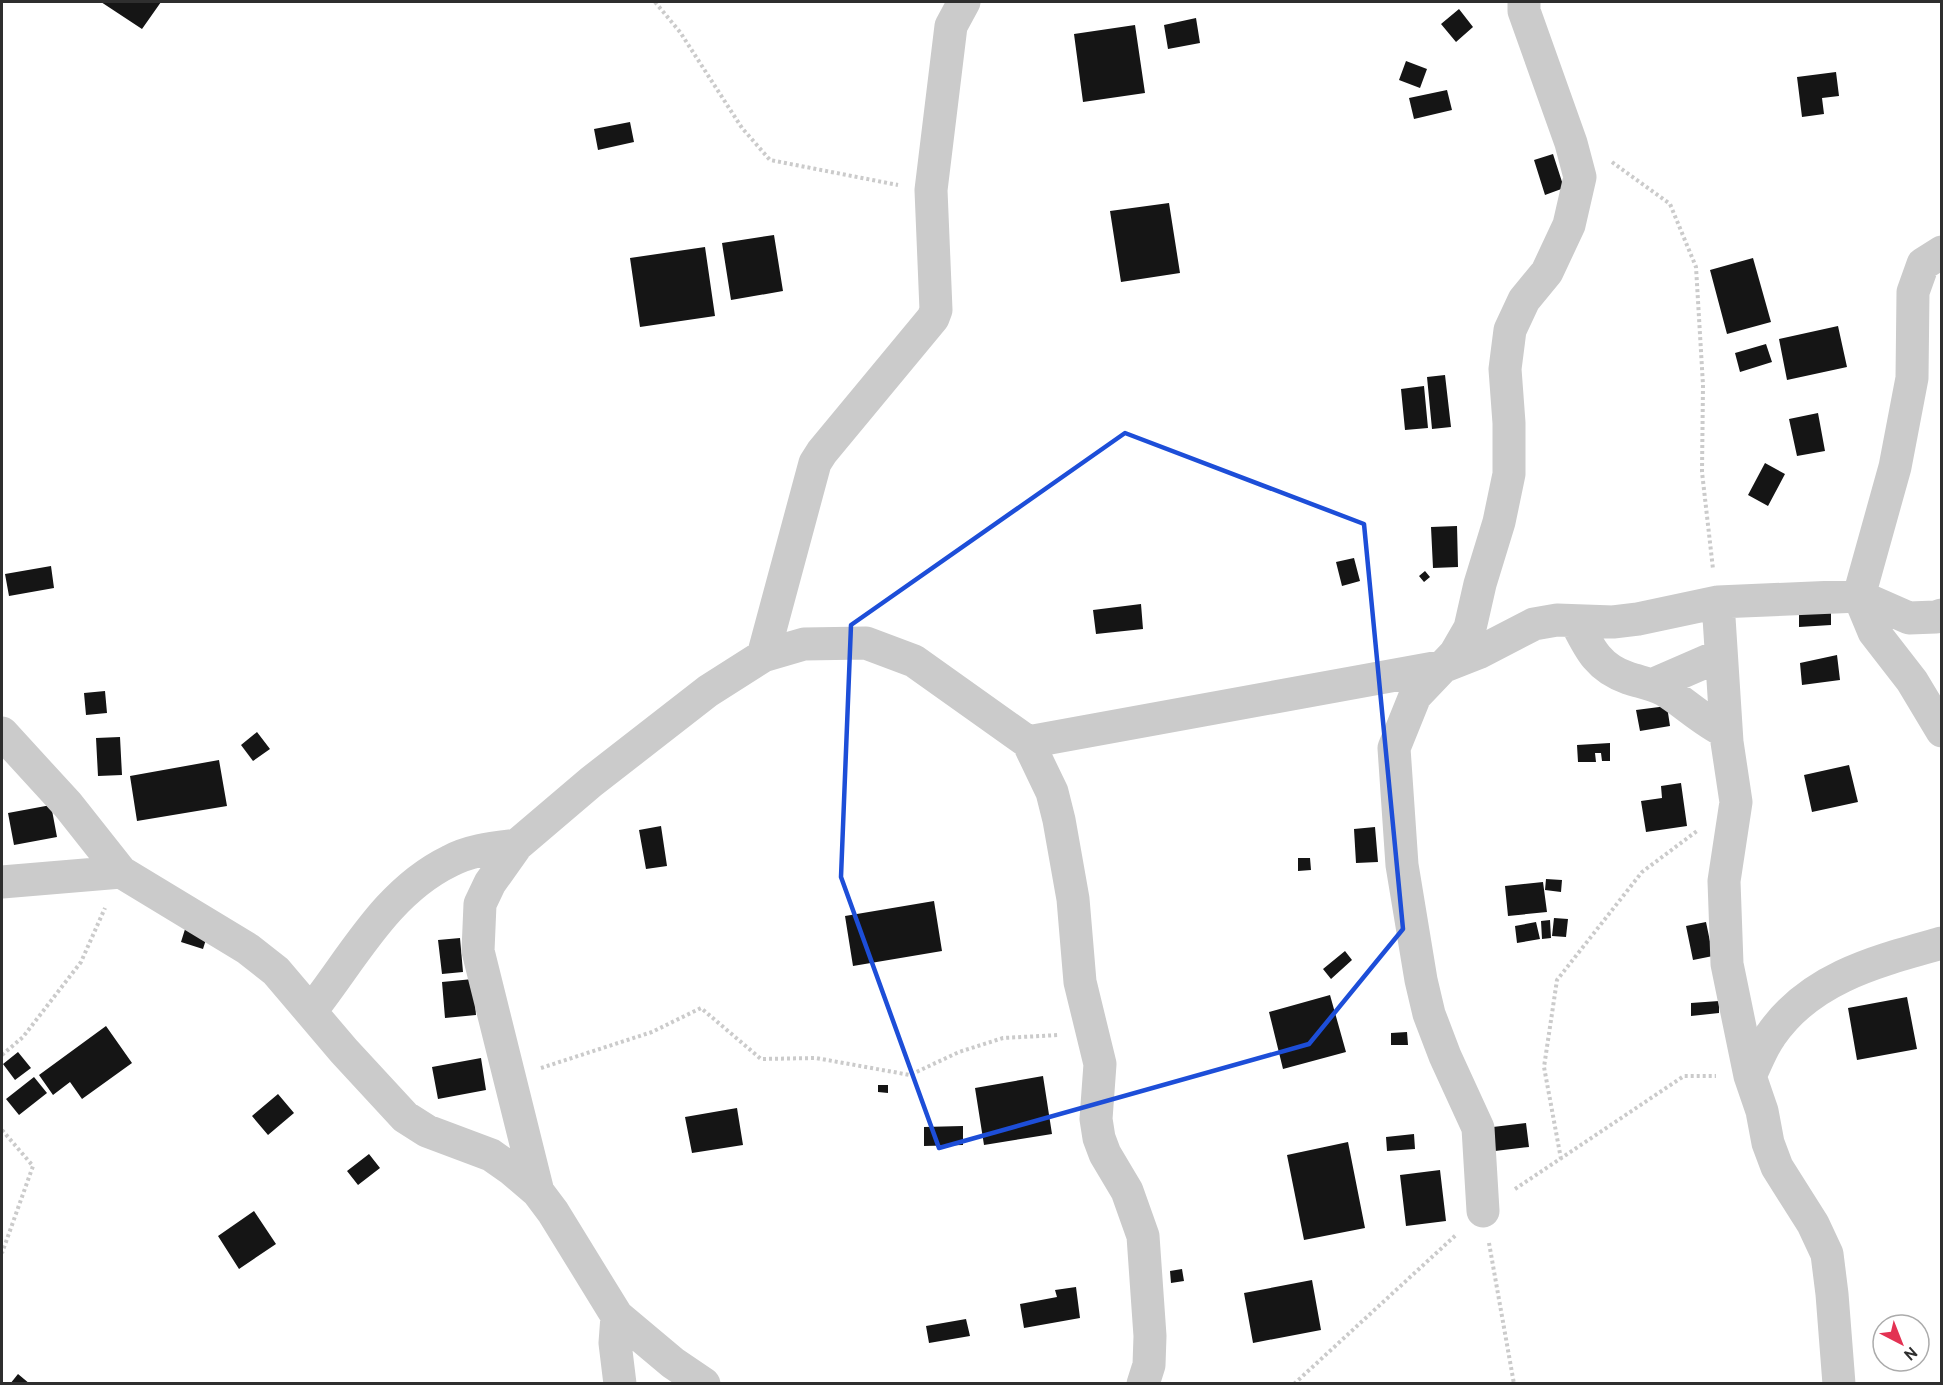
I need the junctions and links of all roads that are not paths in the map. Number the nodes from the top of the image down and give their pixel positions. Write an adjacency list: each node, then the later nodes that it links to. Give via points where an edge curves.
1 (964, 2): 9 (street, via 951,26 931,190 936,310 815,463)
2 (1524, 2): 10 (street, via 1580,177 1569,225 1547,272 1524,300 1510,330 1505,369 1509,474 1470,628)
3 (1941, 252): 4 (street, via 1923,264 1914,292 1912,378 1895,467)
4 (1859, 596): 5 (street); 6 (street, via 1909,618); 13 (street, via 1874,632 1912,681)
5 (1718, 602): 7 (street, via 1638,619); 8 (street)
6 (1941, 615)
7 (1576, 622): 10 (street, via 1534,624); 11 (street, via 1591,652 1607,668)
8 (1721, 655): 11 (street); 14 (street)
9 (763, 656): 16 (street, via 804,644 866,643 914,661); 18 (street, via 681,711)
10 (1444, 666): 12 (street); 25 (street, via 1415,696 1394,748 1397,807 1402,865 1421,980 1445,1056 1478,1128)
11 (1652, 685): 14 (street)
12 (1113, 727): 16 (street); 17 (street, via 1070,756)
13 (1941, 731)
14 (1726, 732): 23 (street, via 1736,802 1724,881 1727,964)
15 (2, 733): 19 (street, via 68,804)
16 (1028, 742): 17 (street)
17 (1052, 792): 29 (street, via 1073,899 1080,982 1100,1064 1096,1119 1099,1138 1127,1191 1143,1236 1150,1336 1149,1365)
18 (517, 845): 22 (street, via 477,850 422,878 385,910); 24 (street, via 480,904 478,951)
19 (121, 872): 20 (street); 22 (street, via 248,949 276,971)
20 (2, 882)
21 (1941, 943): 23 (street, via 1878,961 1822,986 1794,1007 1770,1036)
22 (311, 1011): 24 (street, via 405,1117 427,1131 491,1155)
23 (1750, 1076): 30 (street, via 1777,1167 1827,1254)
24 (538, 1192): 26 (street)
25 (1483, 1211)
26 (617, 1316): 27 (street, via 615,1343); 28 (street, via 673,1364)
27 (620, 1383)
28 (704, 1383)
29 (1143, 1383)
30 (1839, 1383)

